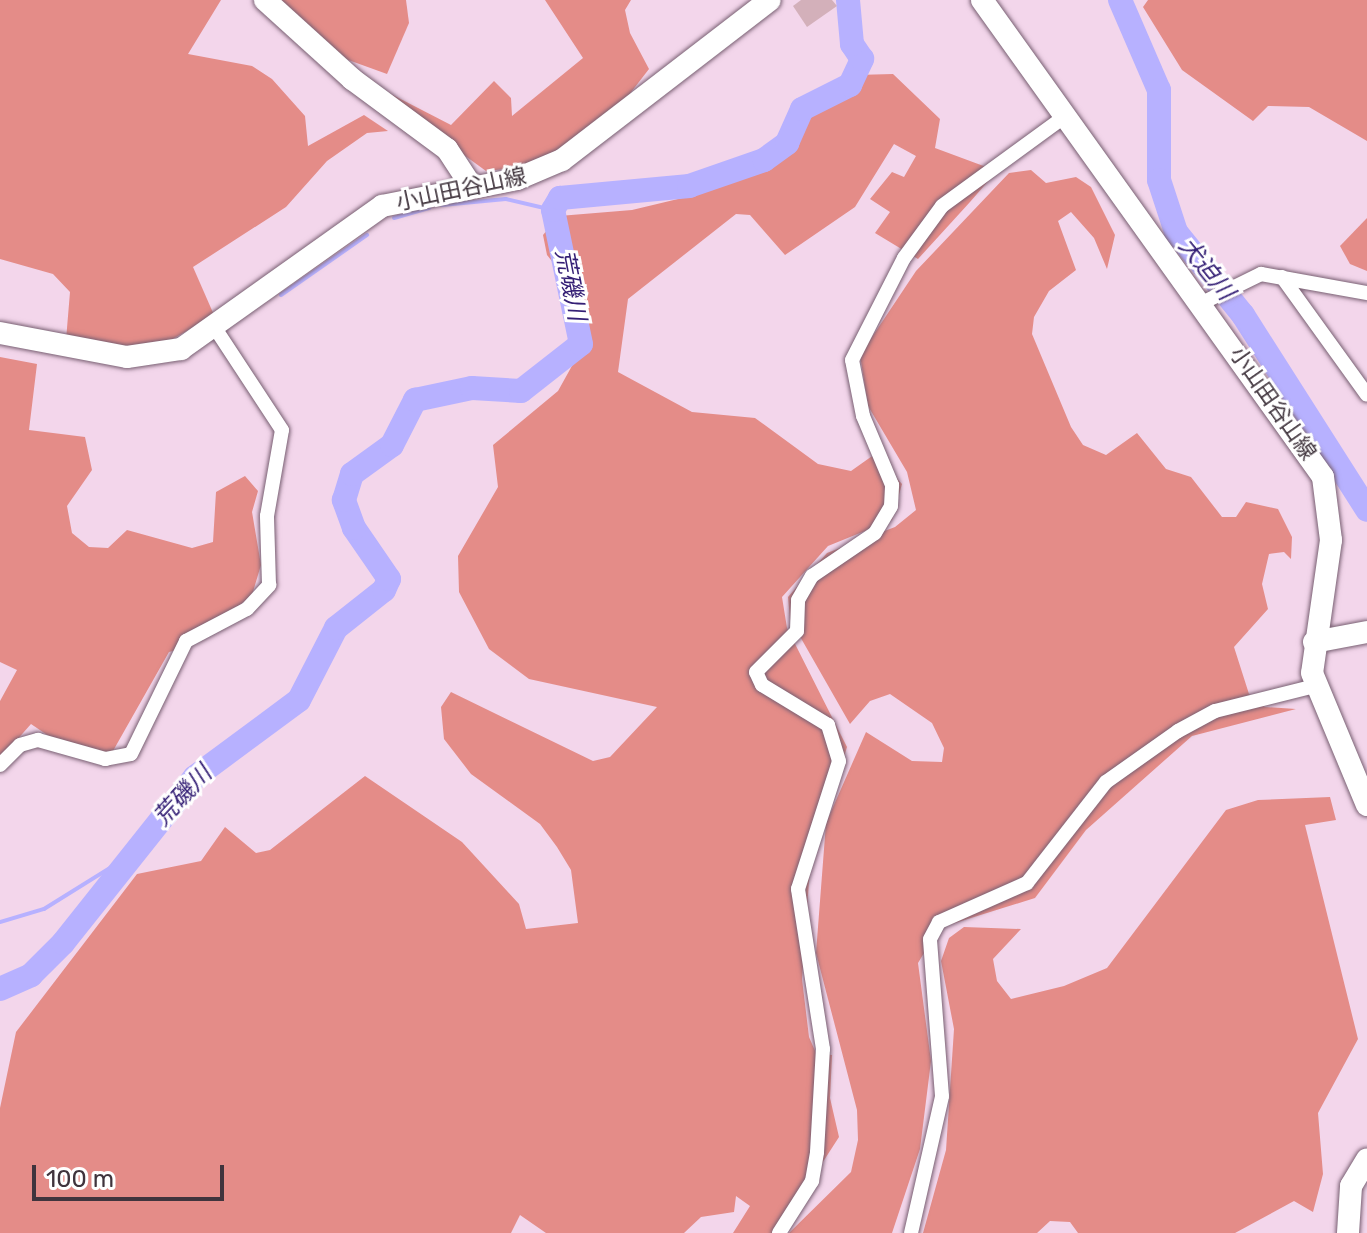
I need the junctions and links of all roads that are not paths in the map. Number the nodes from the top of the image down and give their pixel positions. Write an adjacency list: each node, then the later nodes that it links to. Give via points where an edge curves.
1 (265, 0): 5 (main road, via 352,79 447,149)
2 (770, 0): 5 (main road, 小山田谷山線, via 562,160 517,179)
3 (982, 0): 4 (main road, 小山田谷山線)
4 (1067, 115): 8 (main road, 小山田谷山線); 18 (street, via 942,206 904,258 852,360 863,416 892,485 891,506 875,533 812,576 798,600 797,631 756,672 762,685 828,725 839,761 798,889 823,1049 817,1152 812,1181)
5 (470, 184): 9 (main road, 小山田谷山線, via 362,217)
6 (1282, 277): 7 (street); 8 (street, via 1261,274 1229,285); 11 (street)
7 (1367, 293)
8 (1202, 303): 13 (main road, 小山田谷山線, via 1304,444 1329,492 1331,540)
9 (215, 328): 10 (main road, 小山田谷山線, via 181,349 140,358); 15 (street, via 282,430 271,476 269,585 247,609 186,641 131,754 105,759 38,740 20,745)
10 (0, 333)
11 (1367, 395)
12 (1367, 632): 13 (main road)
13 (1314, 642): 14 (main road, 小山田谷山線)
14 (1315, 686): 16 (main road); 19 (street, via 1215,711 1178,731 1106,782 1027,883 939,922 930,939 942,1096)
15 (0, 765)
16 (1367, 805)
17 (1367, 1159): 20 (main road, via 1351,1186)
18 (779, 1233)
19 (911, 1233)
20 (1348, 1233)

